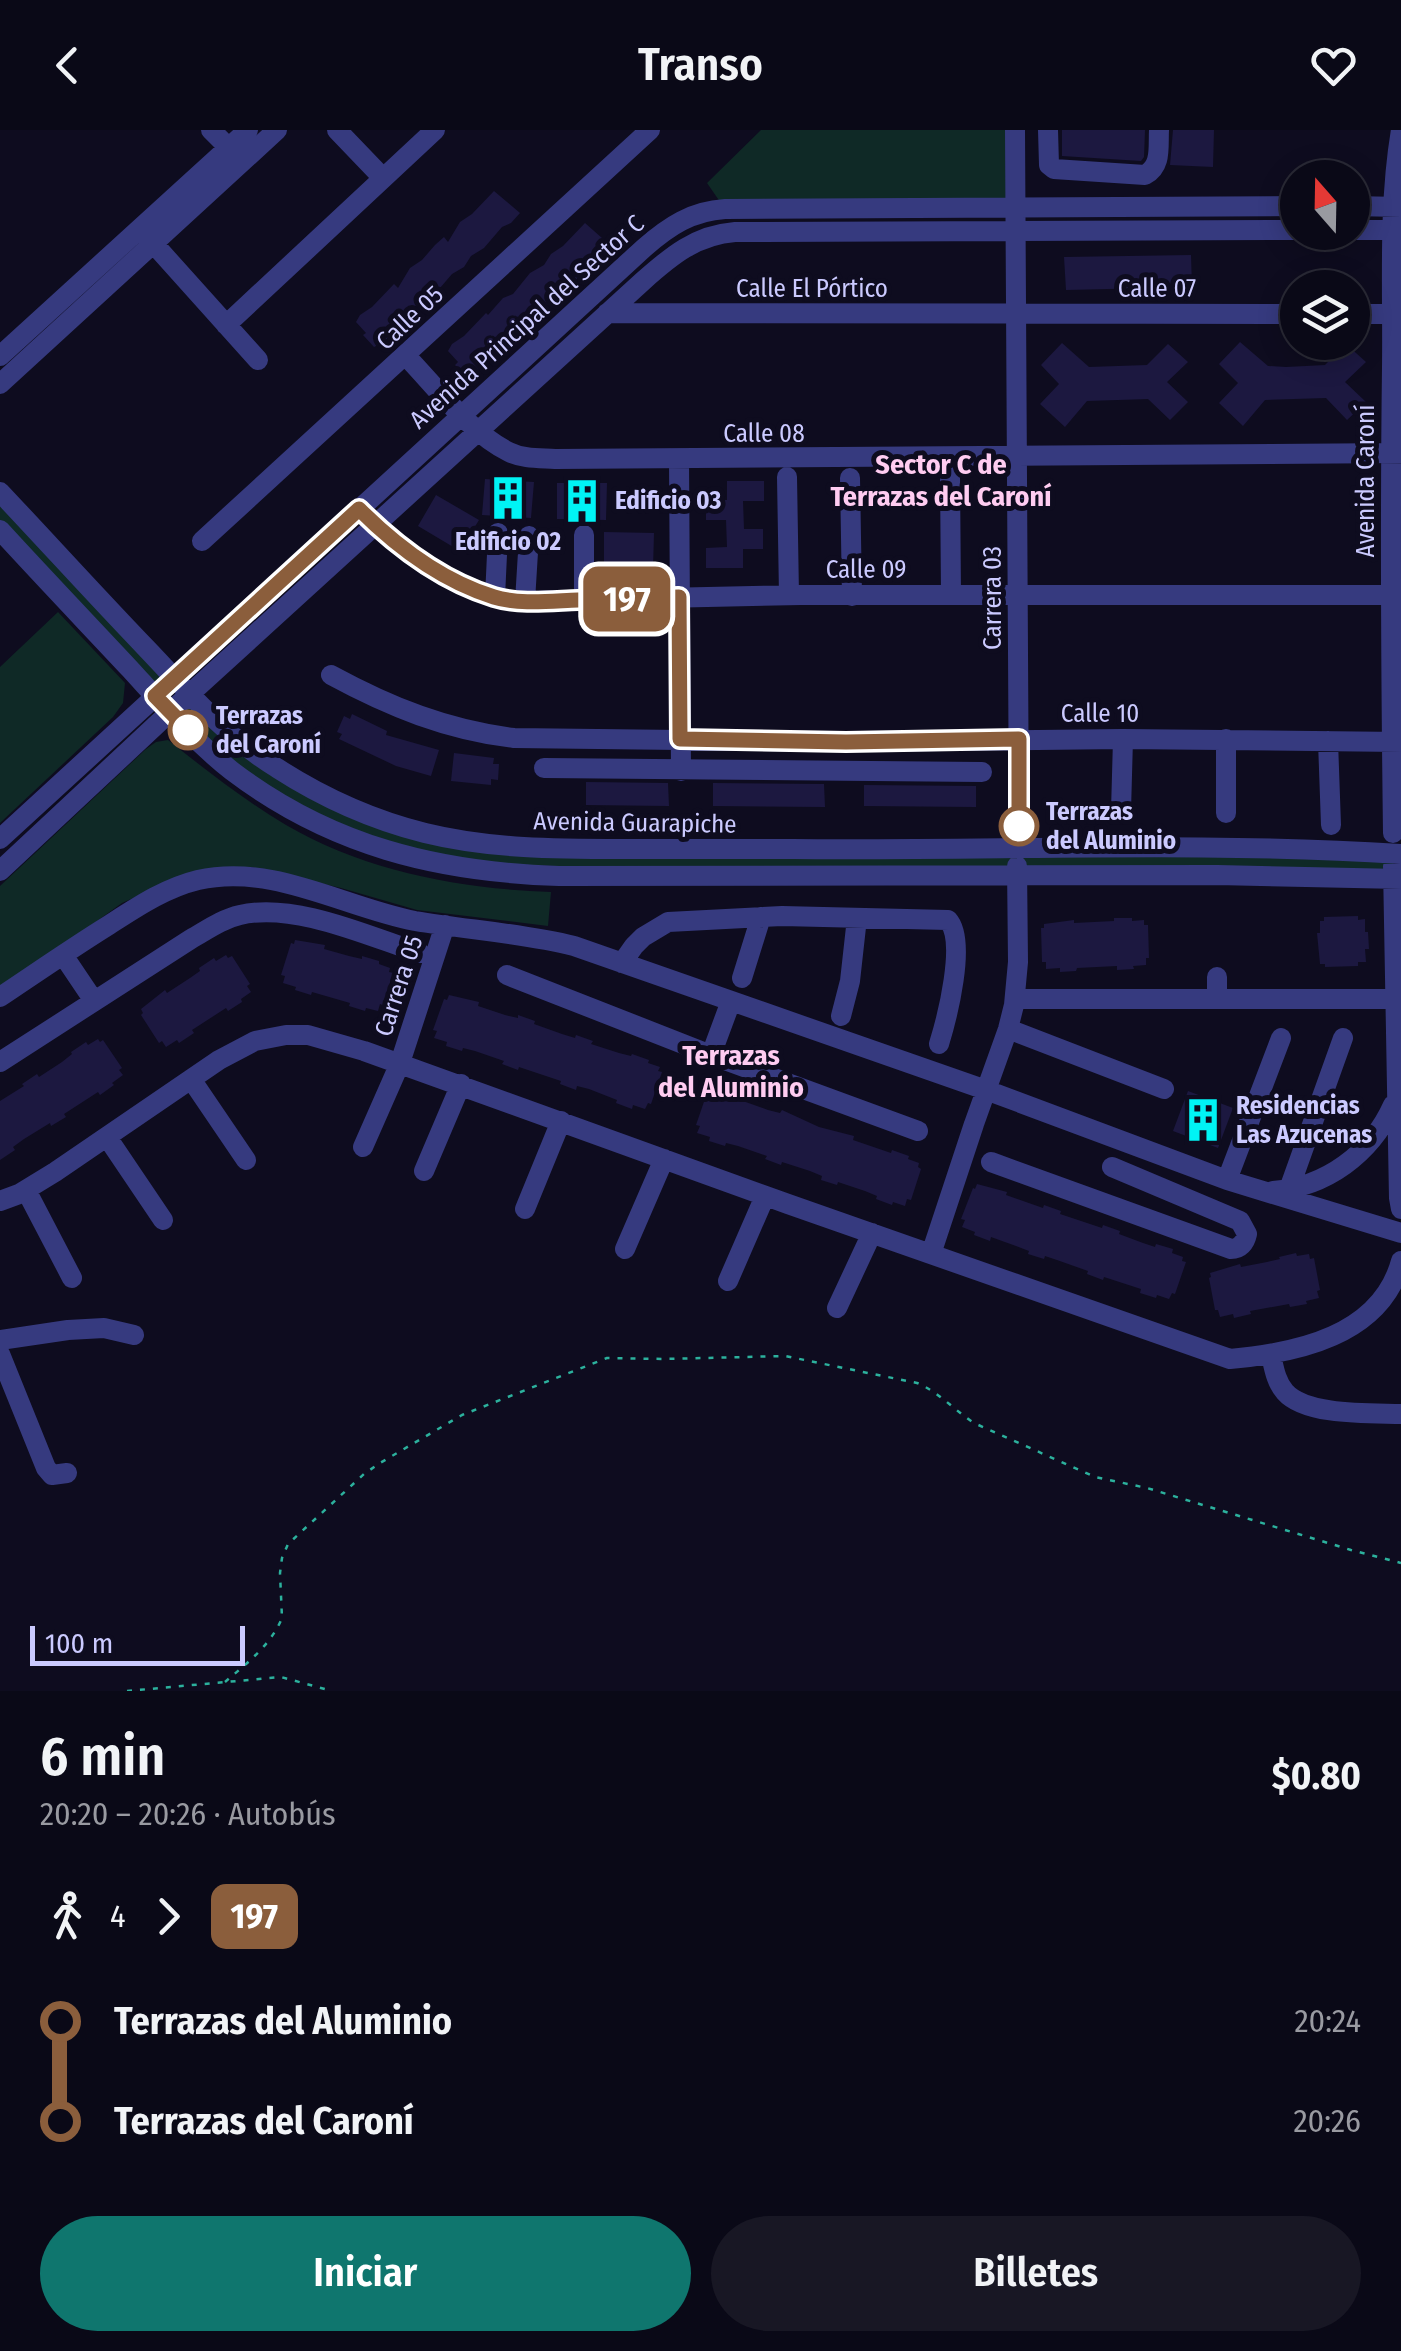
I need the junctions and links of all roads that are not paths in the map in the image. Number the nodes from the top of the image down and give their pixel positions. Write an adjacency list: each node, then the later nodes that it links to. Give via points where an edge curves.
1 (211, 130): 10 (street)
2 (277, 130): 10 (street)
3 (337, 130): 11 (street)
4 (435, 130): 11 (street)
5 (650, 130): 28 (street, Calle 05)
6 (1015, 130): 15 (street, Carrera 03)
7 (1048, 130): 8 (street, via 1054,170 1145,175 1158,161)
8 (1159, 130)
9 (1401, 130): 14 (street, Avenida Caroní)
10 (241, 143): 20 (street)
11 (383, 178): 26 (street)
12 (1280, 206): 15 (street, Avenida Principal del Sector C)
13 (1370, 206): 14 (street)
14 (1398, 207): 19 (street, Avenida Caroní)
15 (1017, 208): 16 (street, Carrera 03); 31 (street, Avenida Principal del Sector C, via 726,209 685,218)
16 (1018, 229): 17 (street, Avenida Principal del Sector C); 21 (street, Avenida Principal del Sector C, via 722,232 678,250); 22 (street, Carrera 03)
17 (1280, 230)
18 (1370, 230): 19 (street)
19 (1397, 230): 25 (street, Avenida Caroní)
20 (147, 236): 26 (street); 27 (street); 30 (street)
21 (607, 313): 22 (street, Calle El Pórtico); 32 (street, Avenida Principal del Sector C)
22 (1017, 314): 23 (street, Calle 07); 34 (street, Carrera 03)
23 (1280, 314)
24 (1370, 314): 25 (street)
25 (1393, 314): 33 (street, Avenida Caroní)
26 (226, 324): 29 (street)
27 (0, 356)
28 (406, 356): 31 (street, Calle 08); 46 (street, Calle 05)
29 (258, 360)
30 (0, 384)
31 (462, 415): 32 (street, Calle 08); 40 (street, Avenida Principal del Sector C)
32 (479, 430): 35 (street, Calle 08, via 524,457); 41 (street, Avenida Principal del Sector C)
33 (1396, 453): 34 (street, Calle 08); 50 (street, Avenida Caroní)
34 (1017, 456): 35 (street, Calle 08); 47 (street, Carrera 03)
35 (679, 459): 53 (street)
36 (950, 476): 49 (street)
37 (787, 477): 48 (street)
38 (850, 478): 51 (street)
39 (0, 492): 57 (street, Avenida Guarapiche)
40 (359, 509): 41 (street, Calle 09); 57 (street, Avenida Principal del Sector C)
41 (376, 526): 52 (street, Calle 09, via 430,567); 58 (street, Avenida Principal del Sector C)
42 (0, 530): 59 (street, Avenida Guarapiche)
43 (498, 533): 52 (street)
44 (584, 535): 54 (street)
45 (529, 536): 55 (street)
46 (202, 542)
47 (1018, 594): 49 (street, Calle 09); 50 (street, Calle 09); 62 (street, Carrera 03)
48 (790, 595): 51 (street, Calle 09); 53 (street, Calle 09)
49 (951, 595): 51 (street, Calle 09)
50 (1396, 595): 66 (street, Avenida Caroní)
51 (852, 596)
52 (495, 597): 55 (street, Calle 09)
53 (679, 597): 54 (street, Calle 09); 61 (street)
54 (584, 600): 55 (street, Calle 09)
55 (525, 601)
56 (331, 675): 61 (street, Calle 10, via 425,720 481,734)
57 (174, 678): 58 (street, Avenida Guarapiche); 59 (street, Avenida Principal del Sector C)
58 (190, 694): 59 (street, Avenida Principal del Sector C); 77 (street, Avenida Guarapiche, via 238,742 307,785 391,823 450,838 579,849)
59 (162, 704): 75 (street); 78 (street); 79 (street, Avenida Guarapiche, via 234,772 321,825 389,852 456,868 629,877)
60 (1122, 738): 62 (street, Calle 10); 63 (street, Calle 10); 71 (street)
61 (680, 739): 65 (street, Calle 10); 68 (street)
62 (1019, 739): 65 (street, Calle 10); 74 (street, Carrera 03)
63 (1226, 740): 64 (street, Calle 10); 72 (street)
64 (1328, 741): 66 (street, Calle 10); 73 (street)
65 (846, 742): 69 (street)
66 (1396, 742): 76 (street, Avenida Caroní)
67 (544, 768): 68 (street)
68 (681, 771): 69 (street)
69 (846, 772): 70 (street)
70 (982, 772)
71 (1121, 811)
72 (1226, 812)
73 (1331, 825)
74 (1019, 826)
75 (0, 839)
76 (1396, 847): 77 (street, Avenida Guarapiche); 80 (street, Avenida Caroní)
77 (1016, 849): 79 (street)
78 (0, 871)
79 (1017, 876): 80 (street, Avenida Guarapiche); 90 (street)
80 (1397, 879): 91 (street, Avenida Caroní)
81 (761, 916): 82 (street); 86 (street, via 668,922 643,937); 88 (street)
82 (857, 918): 94 (street); 98 (street, via 953,925 954,973)
83 (445, 925): 85 (street, via 296,885 217,877 153,898); 86 (street, via 554,941); 101 (street, Carrera 05)
84 (420, 953): 92 (street, via 296,913 248,913 216,924)
85 (62, 955): 89 (street); 92 (street)
86 (622, 963): 93 (street)
87 (507, 975): 99 (street)
88 (742, 978)
89 (0, 997)
90 (1014, 999): 91 (street, via 1217,988); 95 (street)
91 (1398, 999): 106 (street, Avenida Caroní)
92 (94, 1001): 100 (street)
93 (731, 1001): 99 (street); 105 (street)
94 (841, 1016)
95 (1008, 1029): 104 (street); 105 (street)
96 (1281, 1038): 117 (street)
97 (1343, 1038): 118 (street)
98 (940, 1044)
99 (712, 1056): 108 (street)
100 (0, 1062)
101 (400, 1063): 102 (street, via 328,1040 270,1036); 103 (street); 111 (street, Carrera 05)
102 (191, 1078): 109 (street); 113 (street)
103 (461, 1084): 107 (street); 116 (street)
104 (1164, 1088)
105 (986, 1090): 110 (street); 130 (street)
106 (1396, 1099): 118 (street, via 1385,1124 1354,1158 1321,1180); 125 (street, Avenida Caroní)
107 (562, 1121): 112 (street); 124 (street)
108 (918, 1131)
109 (107, 1137): 119 (street); 126 (street)
110 (1122, 1141): 115 (street); 117 (street)
111 (364, 1147)
112 (664, 1159): 121 (street); 129 (street)
113 (246, 1160)
114 (991, 1162): 122 (street)
115 (1112, 1167): 122 (street); 122 (street, via 1240,1220 1246,1240 1231,1249)
116 (424, 1171)
117 (1227, 1180): 120 (street)
118 (1290, 1189): 120 (street)
119 (26, 1190): 123 (street); 132 (street)
120 (1263, 1192): 127 (street)
121 (765, 1196): 128 (street); 133 (street)
122 (1099, 1200)
123 (0, 1202)
124 (525, 1209)
125 (1401, 1209)
126 (163, 1220)
127 (1401, 1233)
128 (872, 1234): 130 (street); 135 (street)
129 (625, 1249)
130 (930, 1254): 139 (street, via 1219,1356)
131 (1401, 1261): 134 (street, via 1387,1291)
132 (72, 1278)
133 (728, 1281)
134 (1391, 1302): 139 (street, via 1338,1333)
135 (837, 1308)
136 (134, 1335): 137 (street, via 104,1328)
137 (0, 1340)
138 (0, 1354): 141 (street, via 46,1468 52,1475)
139 (1271, 1355): 140 (street, via 1282,1388 1304,1404)
140 (1401, 1414)
141 (67, 1473)

